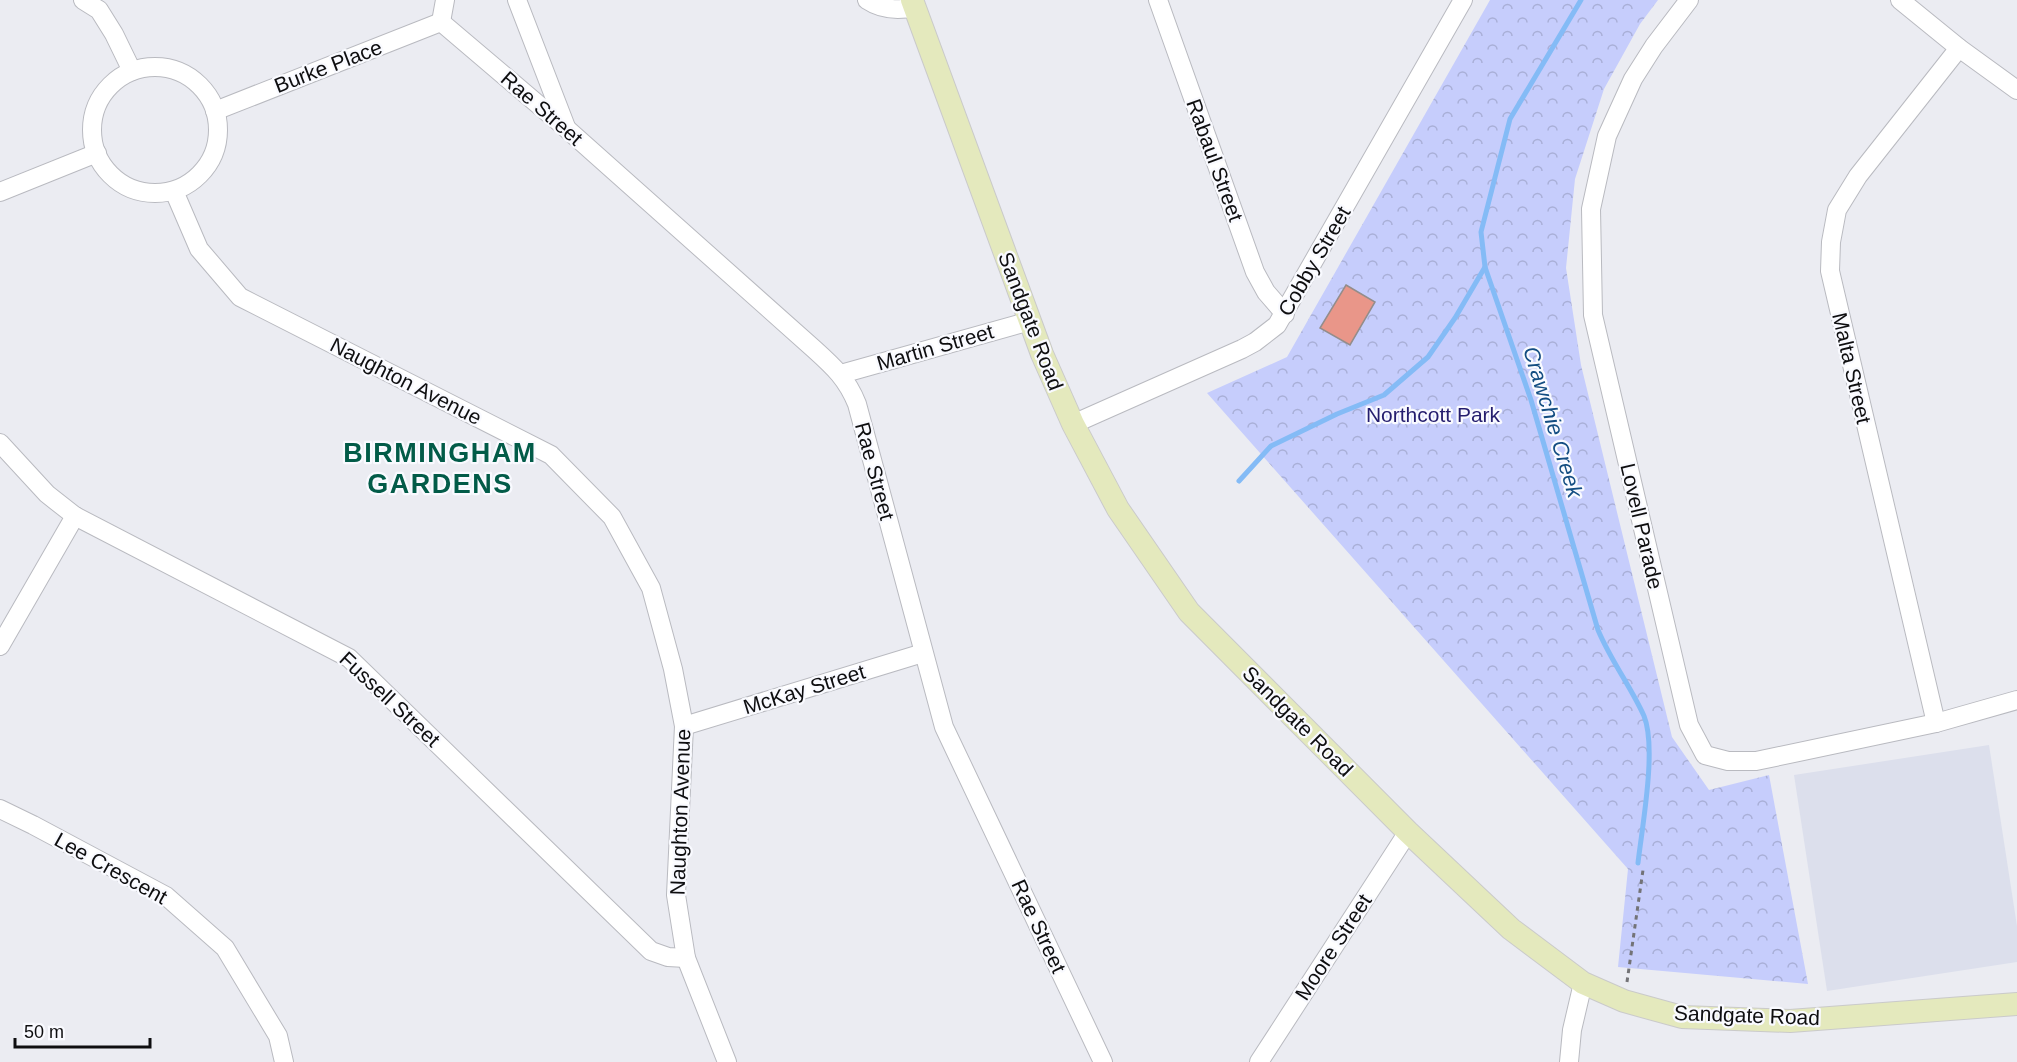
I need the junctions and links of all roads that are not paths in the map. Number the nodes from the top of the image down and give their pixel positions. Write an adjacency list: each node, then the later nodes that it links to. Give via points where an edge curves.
1 (84, 0): 10 (street)
2 (445, 0): 11 (street)
3 (517, 0): 16 (street)
4 (867, 0): 9 (street, via 881,8 900,10)
5 (1158, 0): 20 (street, Rabaul Street, via 1255,272)
6 (1463, 0): 20 (street, Cobby Street)
7 (1689, 0): 29 (street, Lovell Parade, via 1633,79 1607,136 1591,209 1593,315 1689,725 1705,755 1756,760)
8 (1900, 0): 12 (street)
9 (913, 4): 21 (main road, Sandgate Road)
10 (106, 5): 13 (street, via 114,34)
11 (441, 21): 15 (street, Burke Place); 16 (street, Rae Street)
12 (1959, 48): 14 (street); 29 (street, Malta Street, via 1858,176 1837,210 1830,271)
13 (132, 71): 15 (street, via 170,68 188,75 203,88); 17 (street, via 115,81 94,114 92,134)
14 (2017, 90)
15 (215, 111): 18 (street, via 219,126 208,166 193,181)
16 (567, 129): 22 (street, Rae Street)
17 (97, 153): 18 (street, via 120,182 146,192); 19 (street)
18 (174, 191): 30 (street, Naughton Avenue, via 199,249 240,297 551,455 612,517 651,588)
19 (0, 192)
20 (1285, 314): 23 (street, Cobby Street, via 1255,342)
21 (1030, 321): 22 (street, Martin Street); 23 (main road, Sandgate Road)
22 (842, 374): 27 (street, Rae Street, via 857,404)
23 (1073, 424): 32 (main road, Sandgate Road, via 1118,509 1189,612)
24 (0, 443): 25 (street, Fussell Street, via 47,494)
25 (75, 516): 26 (street); 33 (street, Fussell Street, via 349,658 651,951)
26 (0, 646)
27 (923, 653): 30 (street, McKay Street); 38 (street, Rae Street, via 944,727)
28 (2017, 700): 29 (street, Lovell Parade)
29 (1936, 723)
30 (684, 726): 33 (street, Naughton Avenue, via 676,896)
31 (0, 809): 36 (street, Lee Crescent, via 165,896 225,948 278,1036)
32 (1408, 832): 34 (main road, Sandgate Road, via 1511,929); 39 (street, Moore Street)
33 (686, 958): 37 (street, Naughton Avenue)
34 (1583, 983): 35 (main road, Sandgate Road, via 1624,1001 1682,1017 1790,1021); 40 (street)
35 (2017, 1004)
36 (284, 1062)
37 (727, 1062)
38 (1103, 1062)
39 (1258, 1062)
40 (1569, 1062)

